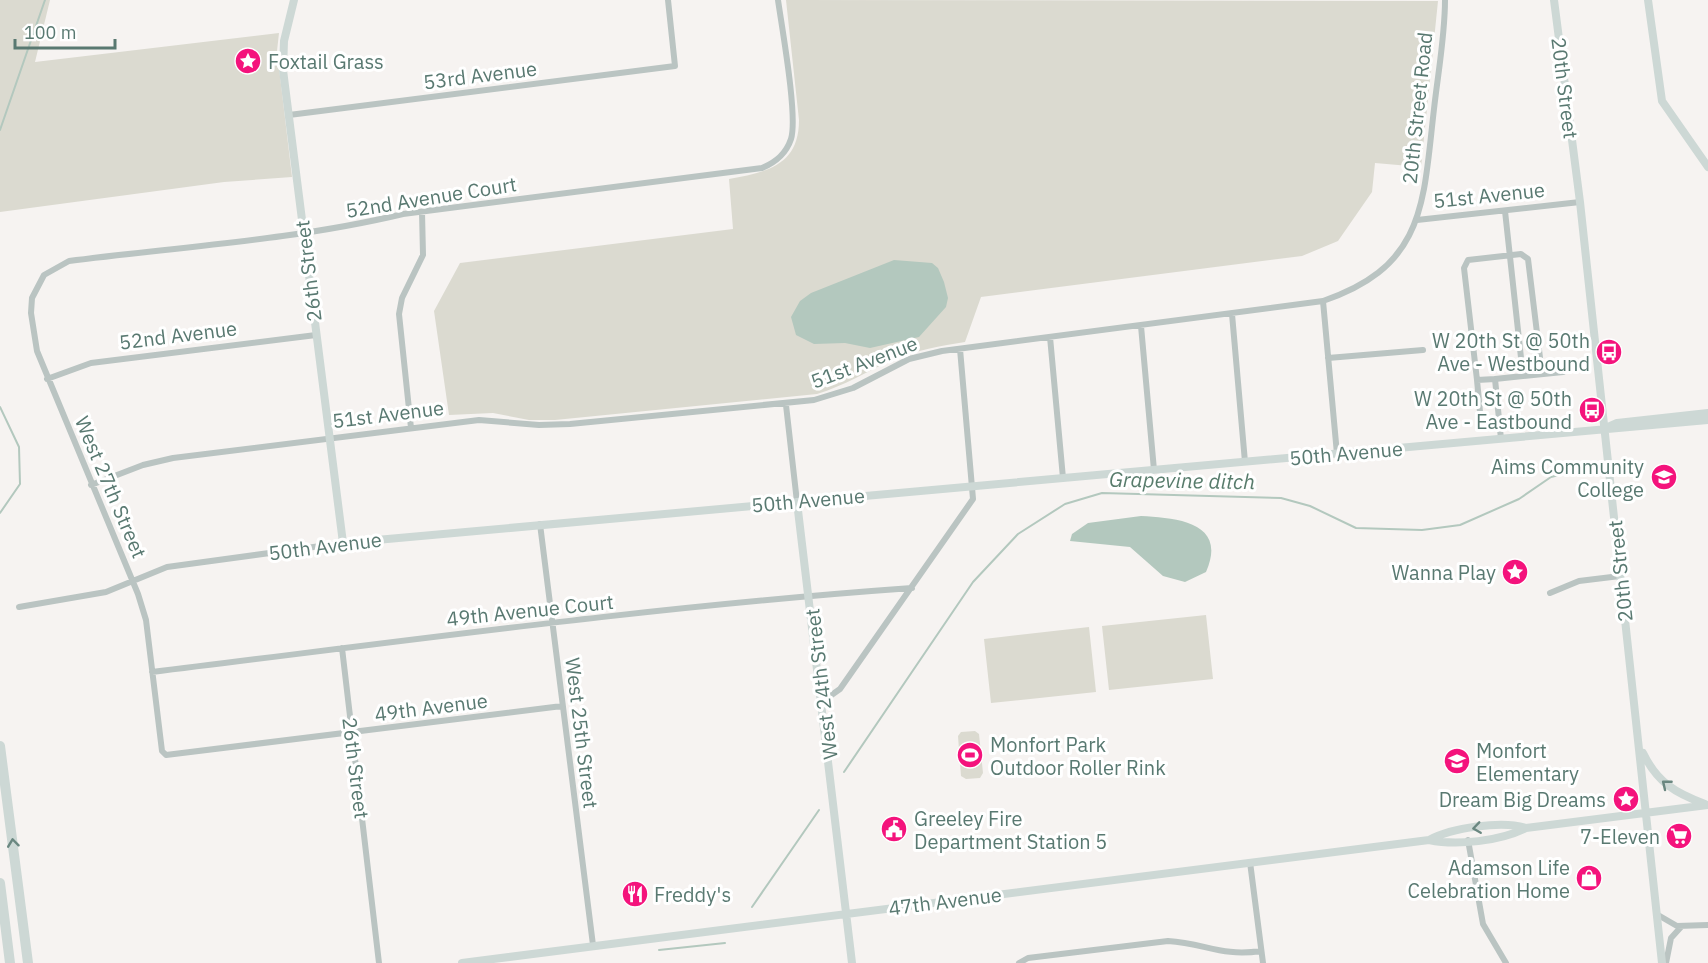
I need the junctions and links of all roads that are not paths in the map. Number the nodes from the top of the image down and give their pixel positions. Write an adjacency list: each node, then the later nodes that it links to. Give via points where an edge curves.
1 (294, 0): 7 (street, 26th Street, via 283,51)
2 (668, 0): 7 (street, 53rd Avenue, via 675,66)
3 (778, 0): 11 (street, 52nd Avenue Court, via 794,127 779,159 762,168)
4 (1445, 0): 12 (street, 20th Street Road, via 1425,189)
5 (1554, 0): 9 (street, 20th Street)
6 (1648, 0): 8 (street, via 1662,101)
7 (289, 115): 13 (street, 26th Street)
8 (1708, 166)
9 (1580, 202): 10 (street, 51st Avenue); 35 (street, 20th Street)
10 (1505, 211): 12 (street, 51st Avenue); 14 (street)
11 (422, 212): 13 (street, 52nd Avenue Court); 34 (street, via 423,255 402,298 399,314)
12 (1417, 220): 16 (street, 51st Avenue, via 1406,243 1381,272 1350,292)
13 (304, 233): 15 (street, 52nd Avenue Court); 19 (street, 26th Street)
14 (1509, 256): 25 (street, via 1521,254 1528,259); 26 (street); 29 (street, via 1465,263)
15 (74, 260): 27 (street, West 27th Street, via 44,274 32,297 37,351)
16 (1323, 301): 17 (street, 51st Avenue); 23 (street)
17 (1232, 314): 18 (street, 51st Avenue); 39 (street)
18 (1141, 326): 20 (street, 51st Avenue); 40 (street)
19 (316, 335): 27 (street, 52nd Avenue, via 91,363); 36 (street, 26th Street)
20 (1050, 338): 21 (street, 51st Avenue); 41 (street)
21 (960, 349): 30 (street, 51st Avenue, via 909,359 832,396); 43 (street)
22 (1423, 350): 23 (street)
23 (1328, 358): 38 (street)
24 (1563, 372): 25 (street)
25 (1542, 374): 26 (street)
26 (1523, 376): 28 (street)
27 (47, 379): 42 (street, West 27th Street)
28 (1496, 379): 29 (street); 37 (street)
29 (1477, 380): 31 (street)
30 (786, 405): 34 (street, 51st Avenue, via 570,424 478,420); 44 (street, West 24th Street)
31 (1480, 412)
32 (1708, 414): 35 (street, 50th Avenue, via 1617,423)
33 (1708, 420): 35 (street, 50th Avenue)
34 (411, 428): 36 (street, 51st Avenue)
35 (1605, 428): 37 (street, 50th Avenue); 47 (street, 20th Street)
36 (329, 438): 42 (street, 51st Avenue, via 173,458); 46 (street, 26th Street)
37 (1502, 439): 38 (street, 50th Avenue)
38 (1336, 454): 39 (street, 50th Avenue)
39 (1245, 462): 40 (street, 50th Avenue)
40 (1154, 470): 41 (street, 50th Avenue)
41 (1063, 478): 43 (street, 50th Avenue)
42 (91, 485): 48 (street, West 27th Street)
43 (972, 486): 44 (street, 50th Avenue); 49 (street, via 973,499)
44 (797, 502): 45 (street, 50th Avenue); 51 (street, West 24th Street)
45 (540, 524): 46 (street, 50th Avenue); 53 (street, West 25th Street)
46 (343, 543): 48 (street, 50th Avenue, via 167,567)
47 (1620, 576): 50 (street, via 1578,581); 59 (street, 20th Street)
48 (134, 580): 52 (street, 50th Avenue, via 106,592); 55 (street, West 27th Street, via 146,621)
49 (912, 588): 51 (street, 49th Avenue Court); 56 (street, via 840,689)
50 (1550, 593)
51 (810, 595): 53 (street, 49th Avenue Court); 56 (street, West 24th Street)
52 (19, 608)
53 (552, 622): 54 (street, 49th Avenue Court); 57 (street, West 25th Street)
54 (342, 648): 55 (street, 49th Avenue Court); 58 (street, 26th Street)
55 (152, 672): 61 (street, West 27th Street)
56 (822, 701): 70 (street, West 24th Street)
57 (562, 706): 58 (street, 49th Avenue); 74 (street, West 25th Street)
58 (352, 734): 61 (street, 49th Avenue, via 185,754 166,755); 76 (street, 26th Street)
59 (1640, 745): 62 (street, one-way to 59, via 1665,785); 63 (street, 20th Street)
60 (0, 746): 68 (highway, one-way to 60)
61 (162, 751)
62 (1708, 805): 63 (street, 47th Avenue)
63 (1647, 812): 64 (street, 47th Avenue); 71 (street, 20th Street)
64 (1526, 828): 65 (street, 47th Avenue, one-way to 65, via 1512,823 1443,832); 66 (street, 47th Avenue, via 1514,834)
65 (1429, 840): 66 (street, 47th Avenue); 67 (street, 47th Avenue)
66 (1468, 840): 84 (street, via 1483,924)
67 (1250, 862): 70 (street, 47th Avenue); 75 (street)
68 (18, 880): 78 (highway); 79 (highway)
69 (0, 883): 77 (highway)
70 (847, 913): 74 (street, 47th Avenue); 81 (street, West 24th Street)
71 (1658, 915): 73 (street, via 1671,925); 85 (street, 20th Street)
72 (1708, 924): 73 (street)
73 (1682, 927): 85 (street, via 1671,938)
74 (593, 945): 80 (street, 47th Avenue)
75 (1261, 951): 82 (street, via 1239,954 1168,941 1028,958); 83 (street)
76 (379, 962)
77 (10, 963)
78 (28, 963)
79 (33, 963)
80 (462, 963)
81 (852, 963)
82 (1019, 963)
83 (1263, 963)
84 (1506, 963)
85 (1664, 963)

